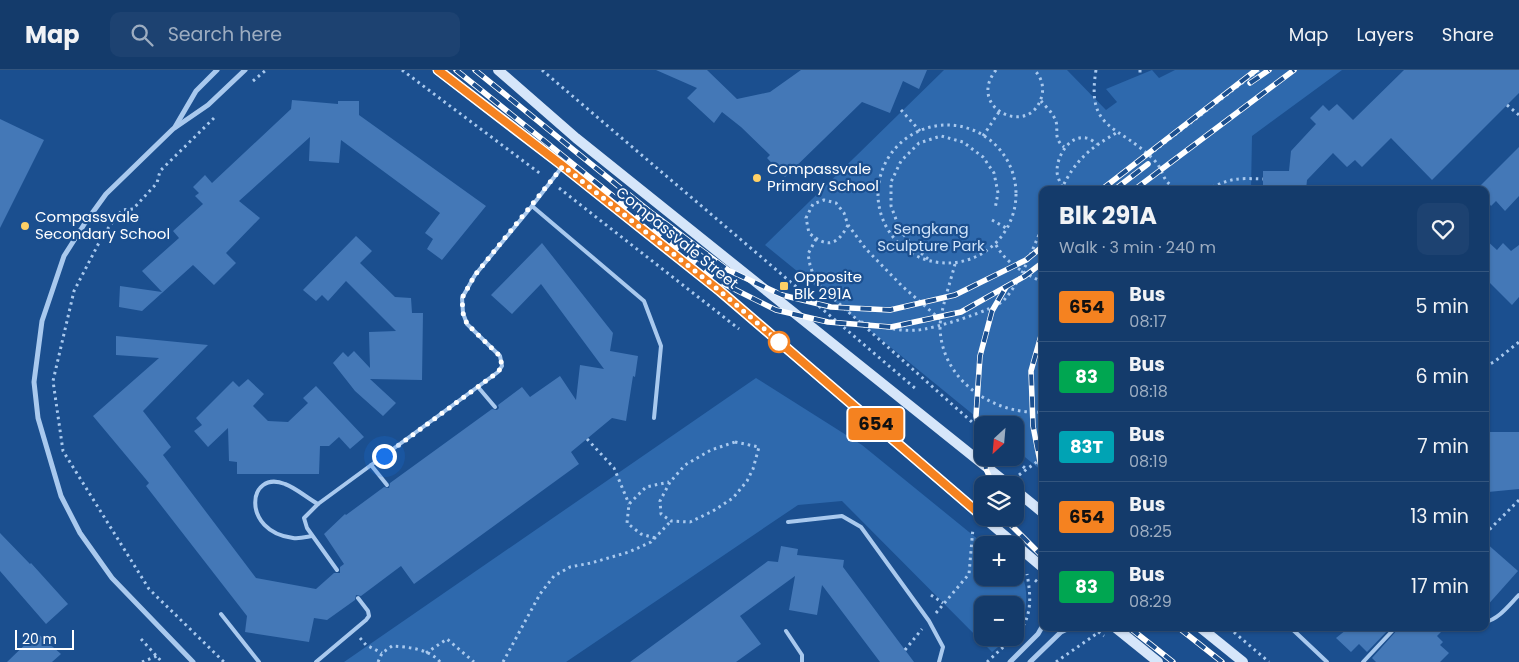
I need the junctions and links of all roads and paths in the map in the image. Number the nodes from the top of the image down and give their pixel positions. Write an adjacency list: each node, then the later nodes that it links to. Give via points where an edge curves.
1 (217, 70): 21 (street, via 196,91)
2 (245, 70): 21 (street, via 208,105)
3 (266, 70): 14 (path)
4 (402, 70): 30 (path)
5 (438, 70): 28 (street, Compassvale Street)
6 (498, 70): 63 (street, Compassvale Street, via 583,144)
7 (542, 70): 53 (path)
8 (996, 70): 18 (path, via 990,78 988,95)
9 (1034, 70): 15 (path, via 1042,82)
10 (1096, 70): 23 (path, via 1094,96 1097,113 1105,124)
11 (1140, 70): 13 (path)
12 (1259, 70): 27 (path)
13 (1140, 75)
14 (251, 83)
15 (1041, 100): 18 (path, via 1036,108 1021,117); 26 (path, via 1054,117 1058,142)
16 (1507, 105): 19 (path)
17 (901, 110): 22 (path)
18 (999, 112): 24 (path)
19 (1519, 115)
20 (216, 116): 112 (path, via 160,171 157,183 133,209 122,210 103,235 74,291 53,381 63,451 149,588)
21 (173, 129): 111 (street, via 106,194 64,256 42,322 34,382 38,418 61,496 80,533 112,578)
22 (920, 132): 24 (path, via 929,127 952,125 974,130); 43 (path, via 909,136 892,152 881,172 877,195 882,218 893,238 910,253)
23 (1118, 132): 25 (path); 27 (path)
24 (983, 136): 39 (path, via 994,142 1008,160 1016,182 1017,205)
25 (1097, 144): 26 (path, via 1087,138 1076,139); 32 (path, via 1080,158)
26 (1064, 147): 31 (path, via 1057,172)
27 (1150, 155): 33 (path)
28 (563, 166): 30 (lane); 71 (street, Compassvale Street, via 720,291)
29 (1263, 179): 34 (path, via 1237,178)
30 (550, 182): 35 (lane); 49 (path)
31 (1060, 186)
32 (1062, 186)
33 (1170, 186)
34 (1214, 186)
35 (532, 206): 52 (lane, via 475,275 462,298 467,324 502,361 498,372); 56 (lane, via 644,300 661,346)
36 (995, 209): 43 (path, via 998,193 994,173 983,157 963,142 941,136 919,143 901,161 891,182 890,206 900,230)
37 (992, 220): 39 (path)
38 (848, 225): 41 (path, via 842,237 834,242); 41 (path, via 836,203 824,200 813,204 806,218 809,233); 48 (path, via 866,249)
39 (1008, 229): 42 (path)
40 (1039, 234): 45 (path)
41 (816, 239): 47 (path, via 808,254 816,284)
42 (996, 245): 44 (path, via 977,258); 45 (path, via 1004,257)
43 (932, 262): 44 (path)
44 (955, 264): 48 (path)
45 (1022, 271): 46 (path); 48 (path, via 1003,302 976,315)
46 (1039, 280)
47 (860, 322): 48 (path, via 896,330 919,330); 57 (path)
48 (940, 322): 55 (path, via 942,347 969,389 1001,407 1026,413)
49 (744, 333)
50 (1519, 342): 51 (path)
51 (1489, 364)
52 (478, 387): 54 (lane); 60 (lane)
53 (918, 391)
54 (495, 407)
55 (1039, 412)
56 (654, 418)
57 (974, 424)
58 (587, 439): 70 (path, via 614,468)
59 (1039, 460): 62 (path)
60 (371, 465): 66 (lane); 69 (lane)
61 (1022, 466): 62 (path)
62 (1026, 469): 64 (path)
63 (998, 476)
64 (1019, 476)
65 (670, 482): 70 (path, via 646,487); 73 (path, via 660,501 661,514); 73 (path, via 684,466 711,450 735,442 759,447 747,481 733,498 690,522)
66 (387, 485)
67 (1024, 497): 72 (street)
68 (1519, 500): 78 (path)
69 (318, 504): 80 (lane, via 304,518); 80 (lane, via 284,483 271,482 260,488 255,497 255,509 262,524 276,534 294,538)
70 (629, 504): 81 (path, via 627,523 641,534)
71 (974, 509)
72 (1039, 510)
73 (671, 521): 81 (path)
74 (788, 522): 90 (lane, via 842,516 861,527)
75 (968, 524): 77 (path)
76 (994, 526): 82 (street, Compassvale Street)
77 (973, 528): 79 (path); 88 (path, via 969,574)
78 (1489, 530)
79 (980, 534)
80 (312, 536): 83 (lane)
81 (655, 538): 118 (path, via 629,552 570,567 554,576 540,594)
82 (1039, 564)
83 (336, 570)
84 (1027, 573): 92 (path, via 1031,594)
85 (931, 594): 88 (path)
86 (1519, 596): 91 (lane)
87 (358, 598): 93 (lane, via 368,616)
88 (944, 603): 90 (path)
89 (221, 614): 113 (lane)
90 (929, 621): 105 (path); 120 (lane, via 943,648)
91 (1489, 621)
92 (1024, 624)
93 (352, 630): 106 (path, via 366,645); 114 (lane)
94 (786, 631): 119 (lane, via 802,655)
95 (1040, 631): 122 (street)
96 (1063, 631): 123 (street)
97 (1120, 631): 125 (street)
98 (1205, 631): 126 (street)
99 (1233, 631): 127 (path)
100 (1294, 631): 128 (lane)
101 (1392, 631): 129 (lane)
102 (1099, 632): 124 (path)
103 (141, 639): 108 (path)
104 (1004, 646): 121 (path)
105 (905, 650)
106 (382, 653): 107 (path, via 392,646 412,647); 115 (path)
107 (425, 653): 116 (path); 117 (path, via 447,639)
108 (157, 656): 109 (path); 110 (path)
109 (142, 662)
110 (162, 662)
111 (193, 662)
112 (224, 662)
113 (259, 662)
114 (316, 662)
115 (378, 662)
116 (440, 662)
117 (474, 662)
118 (503, 662)
119 (802, 662)
120 (939, 662)
121 (987, 662)
122 (1010, 662)
123 (1030, 662)
124 (1056, 662)
125 (1158, 662)
126 (1243, 662)
127 (1269, 662)
128 (1327, 662)
129 (1363, 662)

